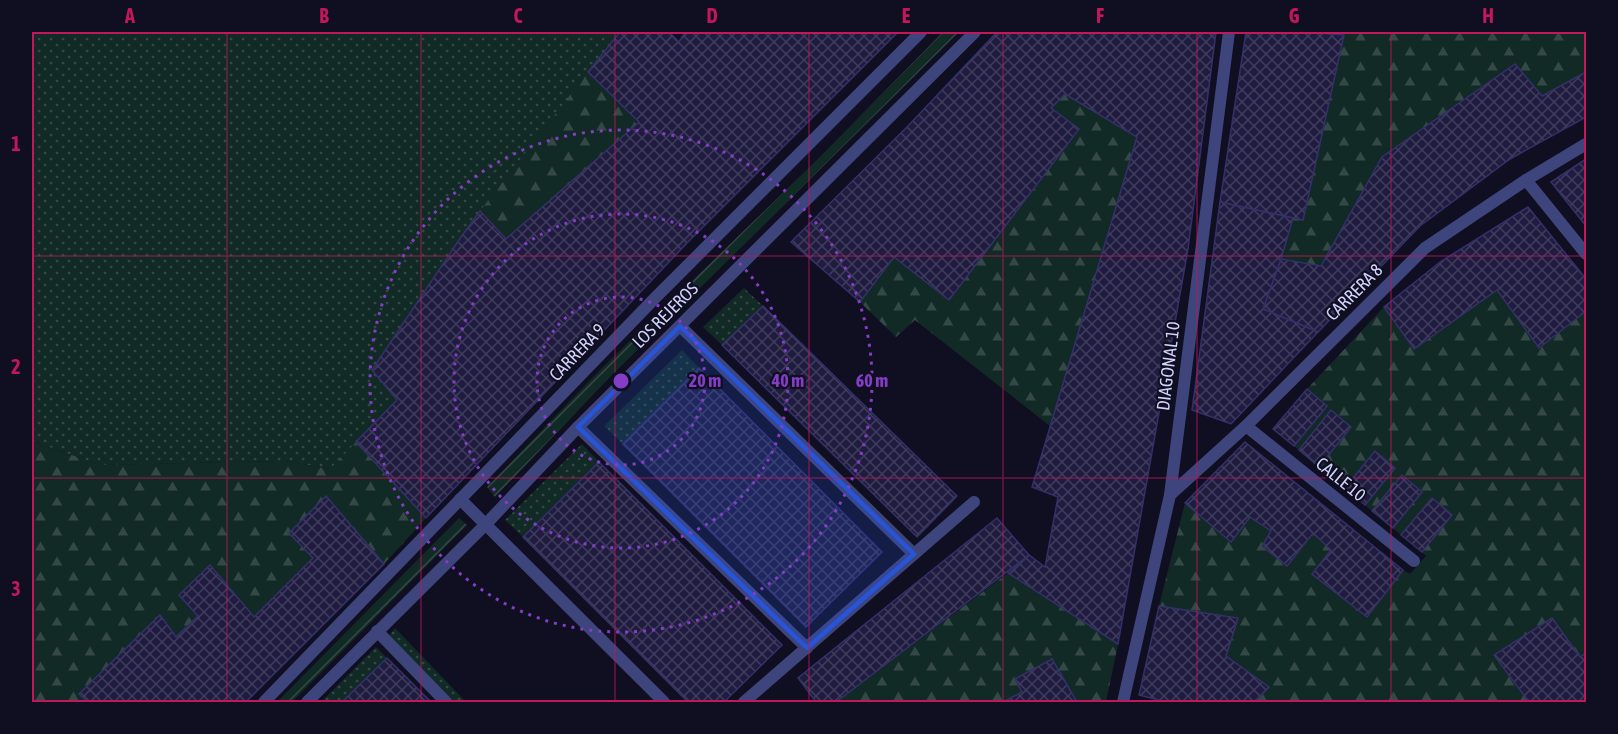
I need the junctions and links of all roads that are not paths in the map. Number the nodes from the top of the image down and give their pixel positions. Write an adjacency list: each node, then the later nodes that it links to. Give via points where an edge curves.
1 (921, 32): 11 (street, CARRERA 9)
2 (975, 32): 7 (street, LOS REJEROS)
3 (1229, 32): 10 (street, DIAGONAL 10)
4 (1587, 144): 5 (street, CARRERA 8)
5 (1526, 180): 6 (street); 8 (street, CARRERA 8, via 1425,248)
6 (1587, 254)
7 (680, 326): 9 (street, LOS REJEROS); 14 (street)
8 (1246, 426): 10 (street, CARRERA 8); 15 (street, CALLE 10)
9 (578, 427): 13 (street, LOS REJEROS); 17 (street)
10 (1170, 495): 23 (street, DIAGONAL 10)
11 (460, 499): 13 (street); 18 (street, CARRERA 9)
12 (974, 502): 14 (street)
13 (485, 525): 16 (street, LOS REJEROS); 21 (street)
14 (914, 554): 17 (street)
15 (1414, 561)
16 (377, 631): 19 (street, LOS REJEROS); 20 (street)
17 (807, 648): 22 (street)
18 (264, 702)
19 (307, 702)
20 (446, 702)
21 (664, 702)
22 (744, 702)
23 (1123, 702)

